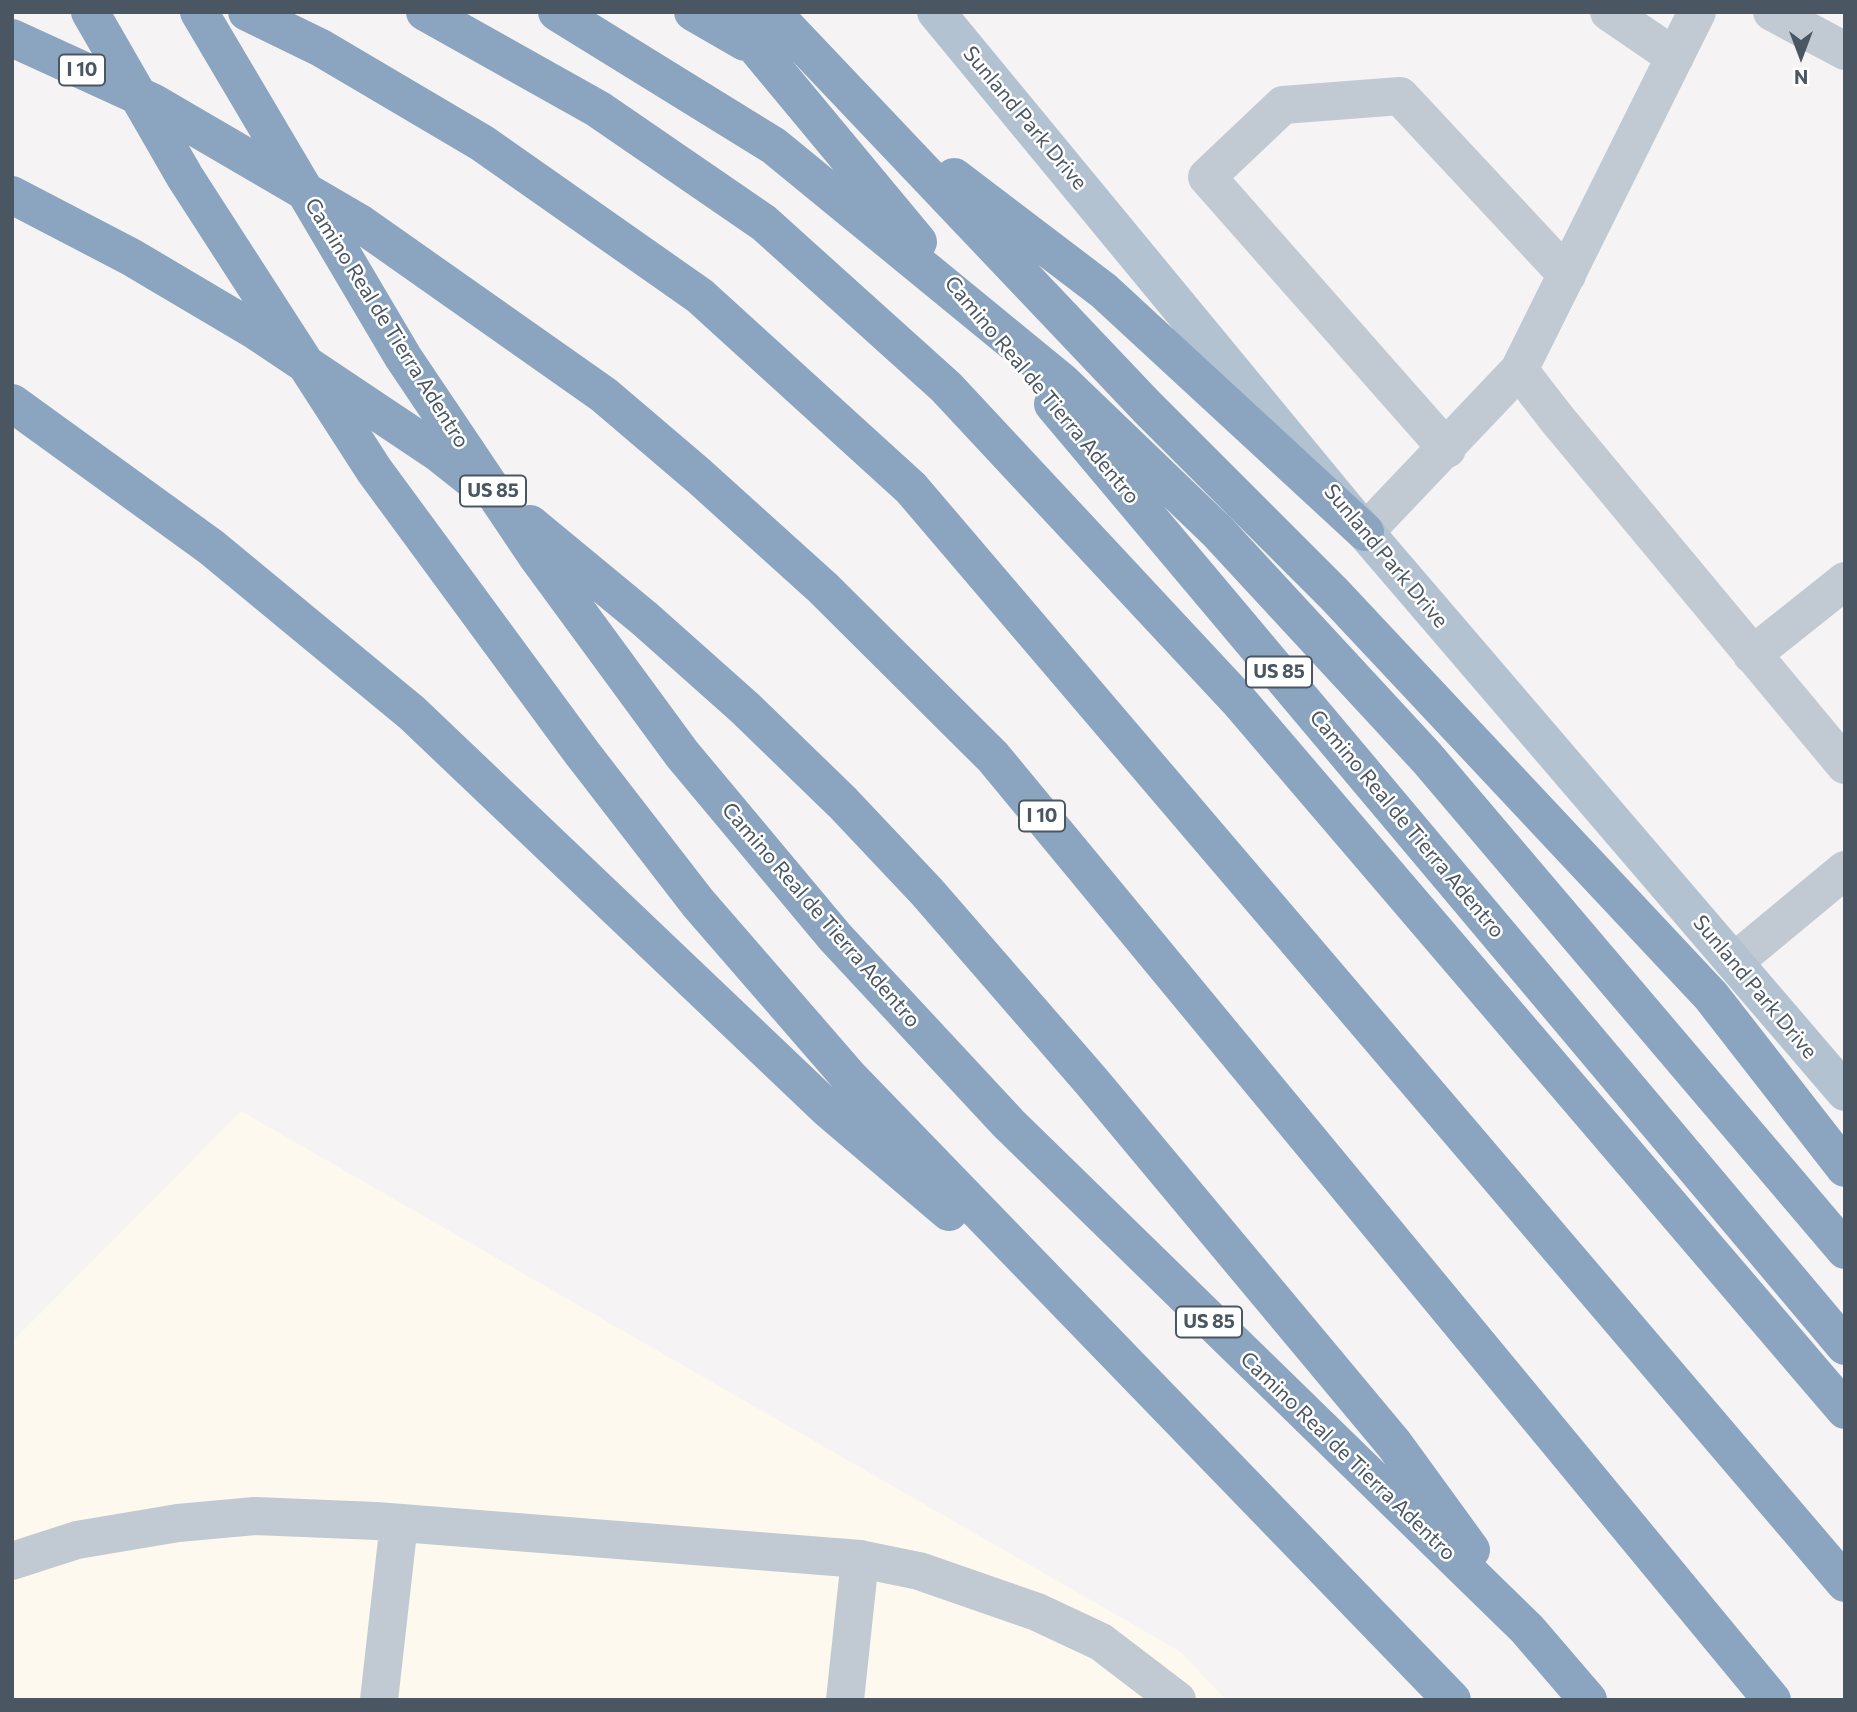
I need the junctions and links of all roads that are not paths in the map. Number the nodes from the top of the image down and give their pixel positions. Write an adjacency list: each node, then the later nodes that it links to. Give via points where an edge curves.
1 (90, 12): 31 (highway, via 185,177 374,470 582,753 698,903 849,1077)
2 (199, 12): 37 (highway, Camino Real de Tierra Adentro / US 85, via 403,356 536,555 682,754 835,937 1009,1124)
3 (247, 12): 36 (highway, via 321,48 482,143 699,296 911,488)
4 (425, 12): 32 (highway, via 598,109 764,223 946,387 1238,700)
5 (557, 12): 29 (highway, via 774,146 1062,382 1111,429 1218,532 1426,758)
6 (693, 12): 21 (highway, via 886,125 1104,291)
7 (727, 12): 30 (highway, Camino Real de Tierra Adentro / US 85)
8 (772, 12): 28 (highway, via 1147,407 1334,594 1711,996)
9 (936, 12): 21 (main road, Sunland Park Drive)
10 (1609, 12): 14 (street)
11 (1697, 12): 14 (street)
12 (1808, 26): 15 (street)
13 (12, 38): 43 (highway, I 10, via 152,102 361,224 604,395 823,588 993,757)
14 (1675, 57): 17 (street)
15 (1845, 83)
16 (15, 197): 37 (highway, via 131,257 256,331 440,454 582,565 746,708 927,892 1092,1082 1394,1444)
17 (1567, 275): 18 (street); 20 (street, via 1400,96 1283,105 1206,177)
18 (1519, 370): 20 (street); 23 (street)
19 (12, 402): 31 (highway, via 211,547 412,713 828,1109)
20 (1447, 449): 21 (street)
21 (1365, 532): 26 (main road, Sunland Park Drive)
22 (1845, 581): 23 (street)
23 (1752, 655): 24 (street)
24 (1845, 765)
25 (1845, 870): 26 (street)
26 (1734, 962): 27 (main road, Sunland Park Drive)
27 (1845, 1092)
28 (1845, 1168)
29 (1845, 1250)
30 (1839, 1339)
31 (1113, 1352): 41 (highway)
32 (1845, 1410)
33 (399, 1523): 34 (street); 35 (street, via 281,1516 221,1518 77,1540); 38 (street)
34 (860, 1559): 39 (street); 40 (street, via 919,1571 1050,1618 1101,1642)
35 (12, 1561)
36 (1845, 1583)
37 (1527, 1629): 42 (highway, Camino Real de Tierra Adentro / US 85)
38 (379, 1700)
39 (845, 1700)
40 (1177, 1700)
41 (1452, 1700)
42 (1588, 1700)
43 (1772, 1700)

